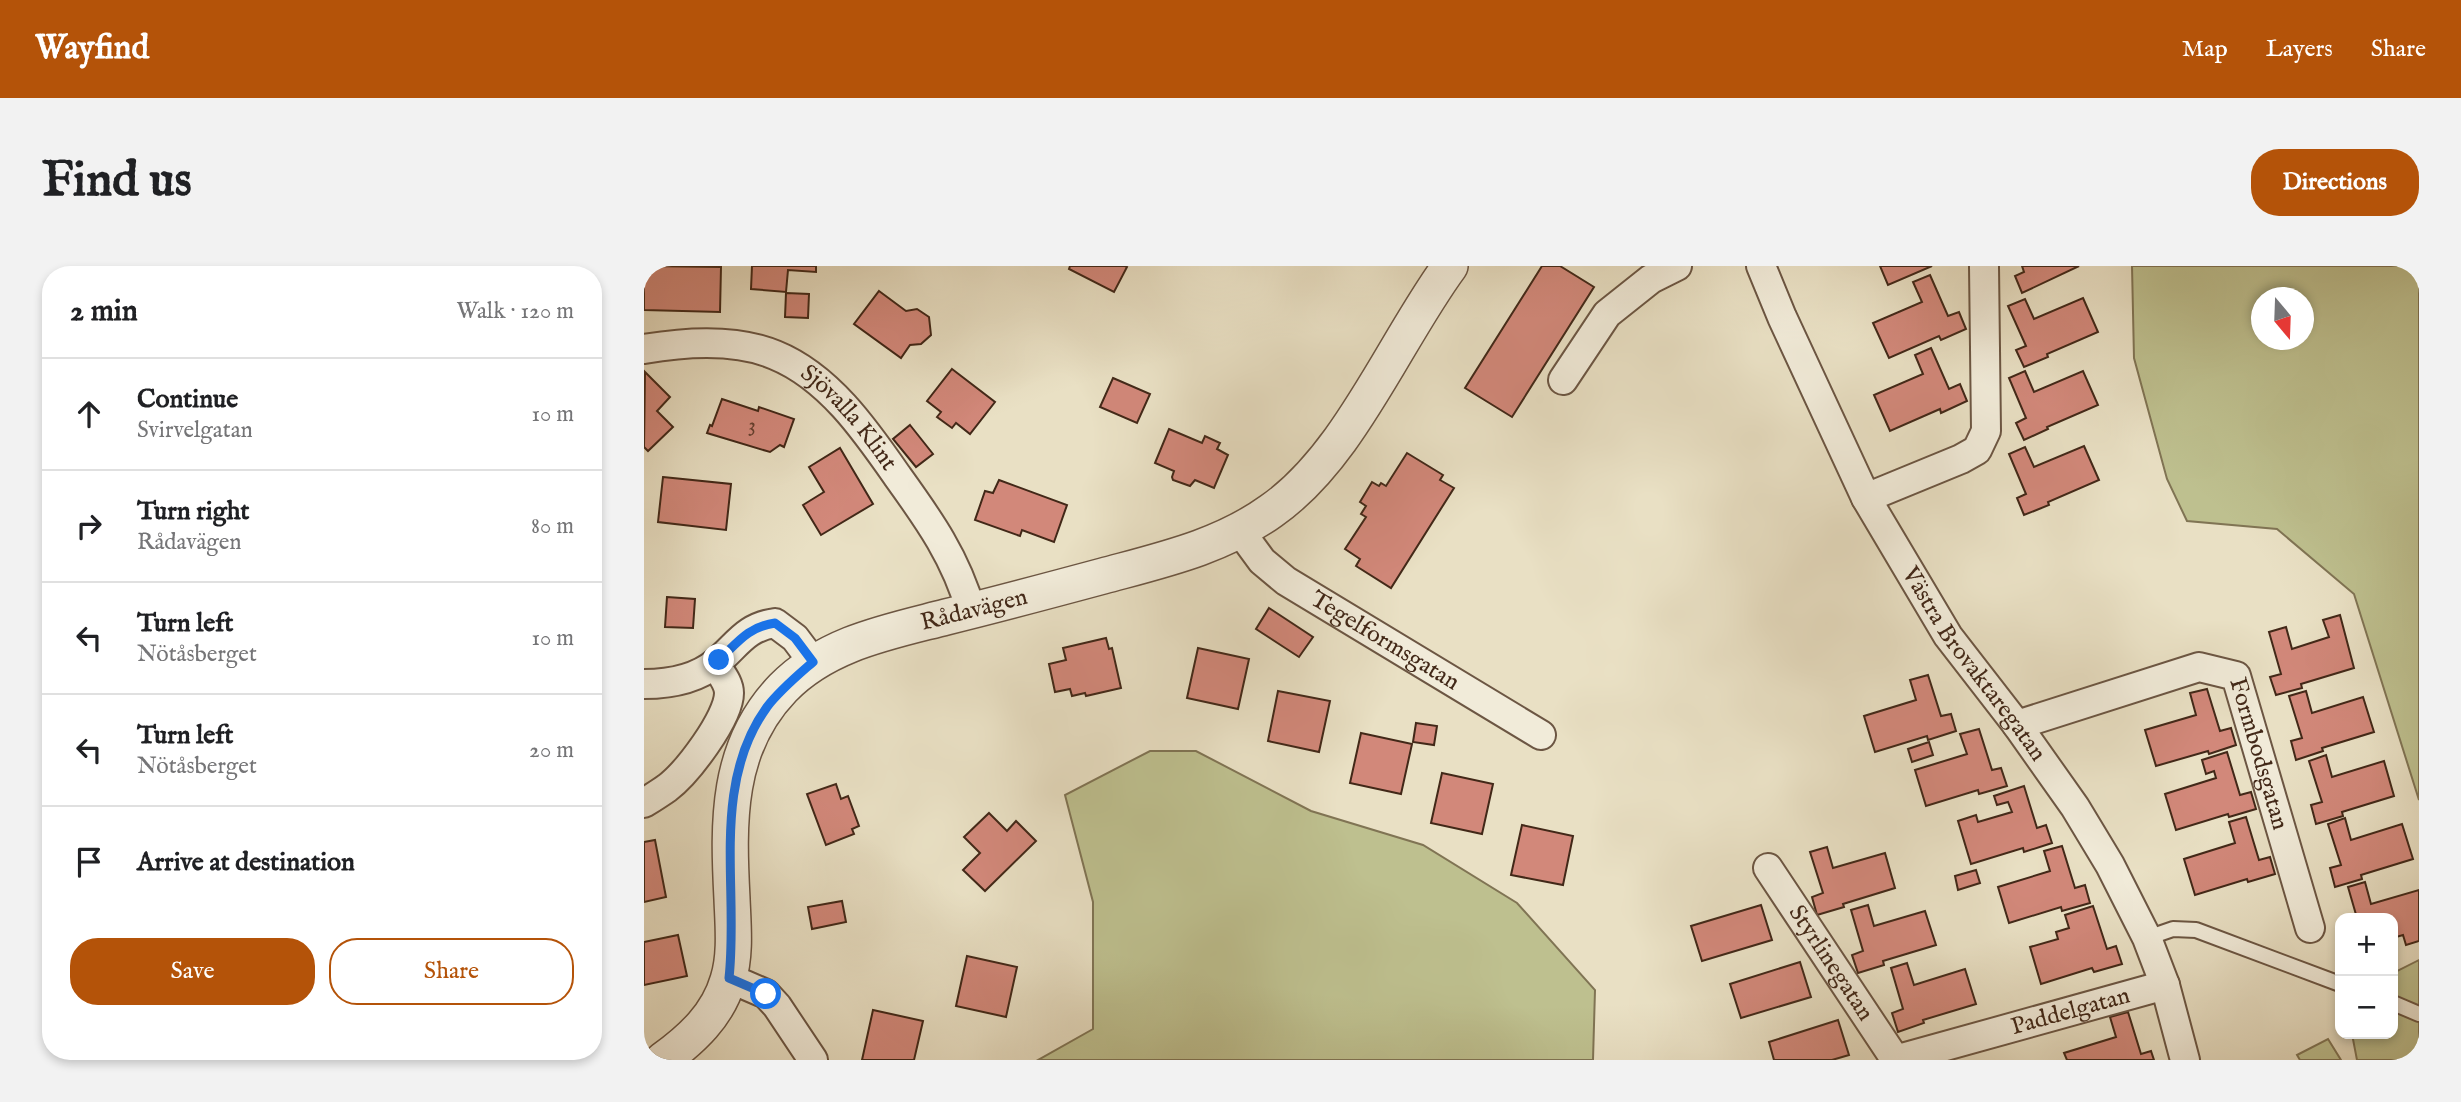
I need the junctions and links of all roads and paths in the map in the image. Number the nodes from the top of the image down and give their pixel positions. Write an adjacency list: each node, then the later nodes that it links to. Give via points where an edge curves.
1 (1450, 266): 8 (street, Rådavägen, via 1335,446 1308,479)
2 (1676, 266): 6 (street, via 1651,279 1607,314)
3 (1761, 266): 7 (street, Västra Brovaktaregatan)
4 (1984, 266): 7 (street, via 1986,431 1977,450)
5 (644, 349): 9 (street, Sjövalla Klint, via 672,344 747,347 774,354 804,370 869,435 937,532)
6 (1563, 380)
7 (1866, 498): 13 (street, Västra Brovaktaregatan, via 1948,636)
8 (1240, 531): 9 (street, Rådavägen, via 1167,559); 14 (street, Tegelformsgatan, via 1262,561 1286,581)
9 (971, 611): 10 (street, Rådavägen, via 888,632)
10 (813, 662): 11 (street, via 795,638 775,623 748,632); 19 (street, Rådavägen, via 768,705 743,750 731,809 733,939)
11 (715, 664): 12 (street, via 681,680); 15 (street, via 729,692 714,730 668,788)
12 (644, 684)
13 (2017, 725): 17 (street, Formbodsgatan, via 2199,667 2236,676); 18 (street, Västra Brovaktaregatan, via 2075,807)
14 (1541, 735)
15 (644, 803)
16 (1768, 868): 24 (street, Styrlinegatan)
17 (2310, 928)
18 (2147, 938): 20 (lane, via 2173,929 2196,930); 21 (street, Västra Brovaktaregatan)
19 (729, 978): 25 (street, Rådavägen, via 706,1023); 26 (street, via 766,994)
20 (2335, 982)
21 (2165, 985): 24 (street, Paddelgatan); 27 (street, Västra Brovaktaregatan)
22 (2398, 1005): 23 (lane)
23 (2419, 1014)
24 (1895, 1059)
25 (663, 1060)
26 (813, 1060)
27 (2185, 1060)

